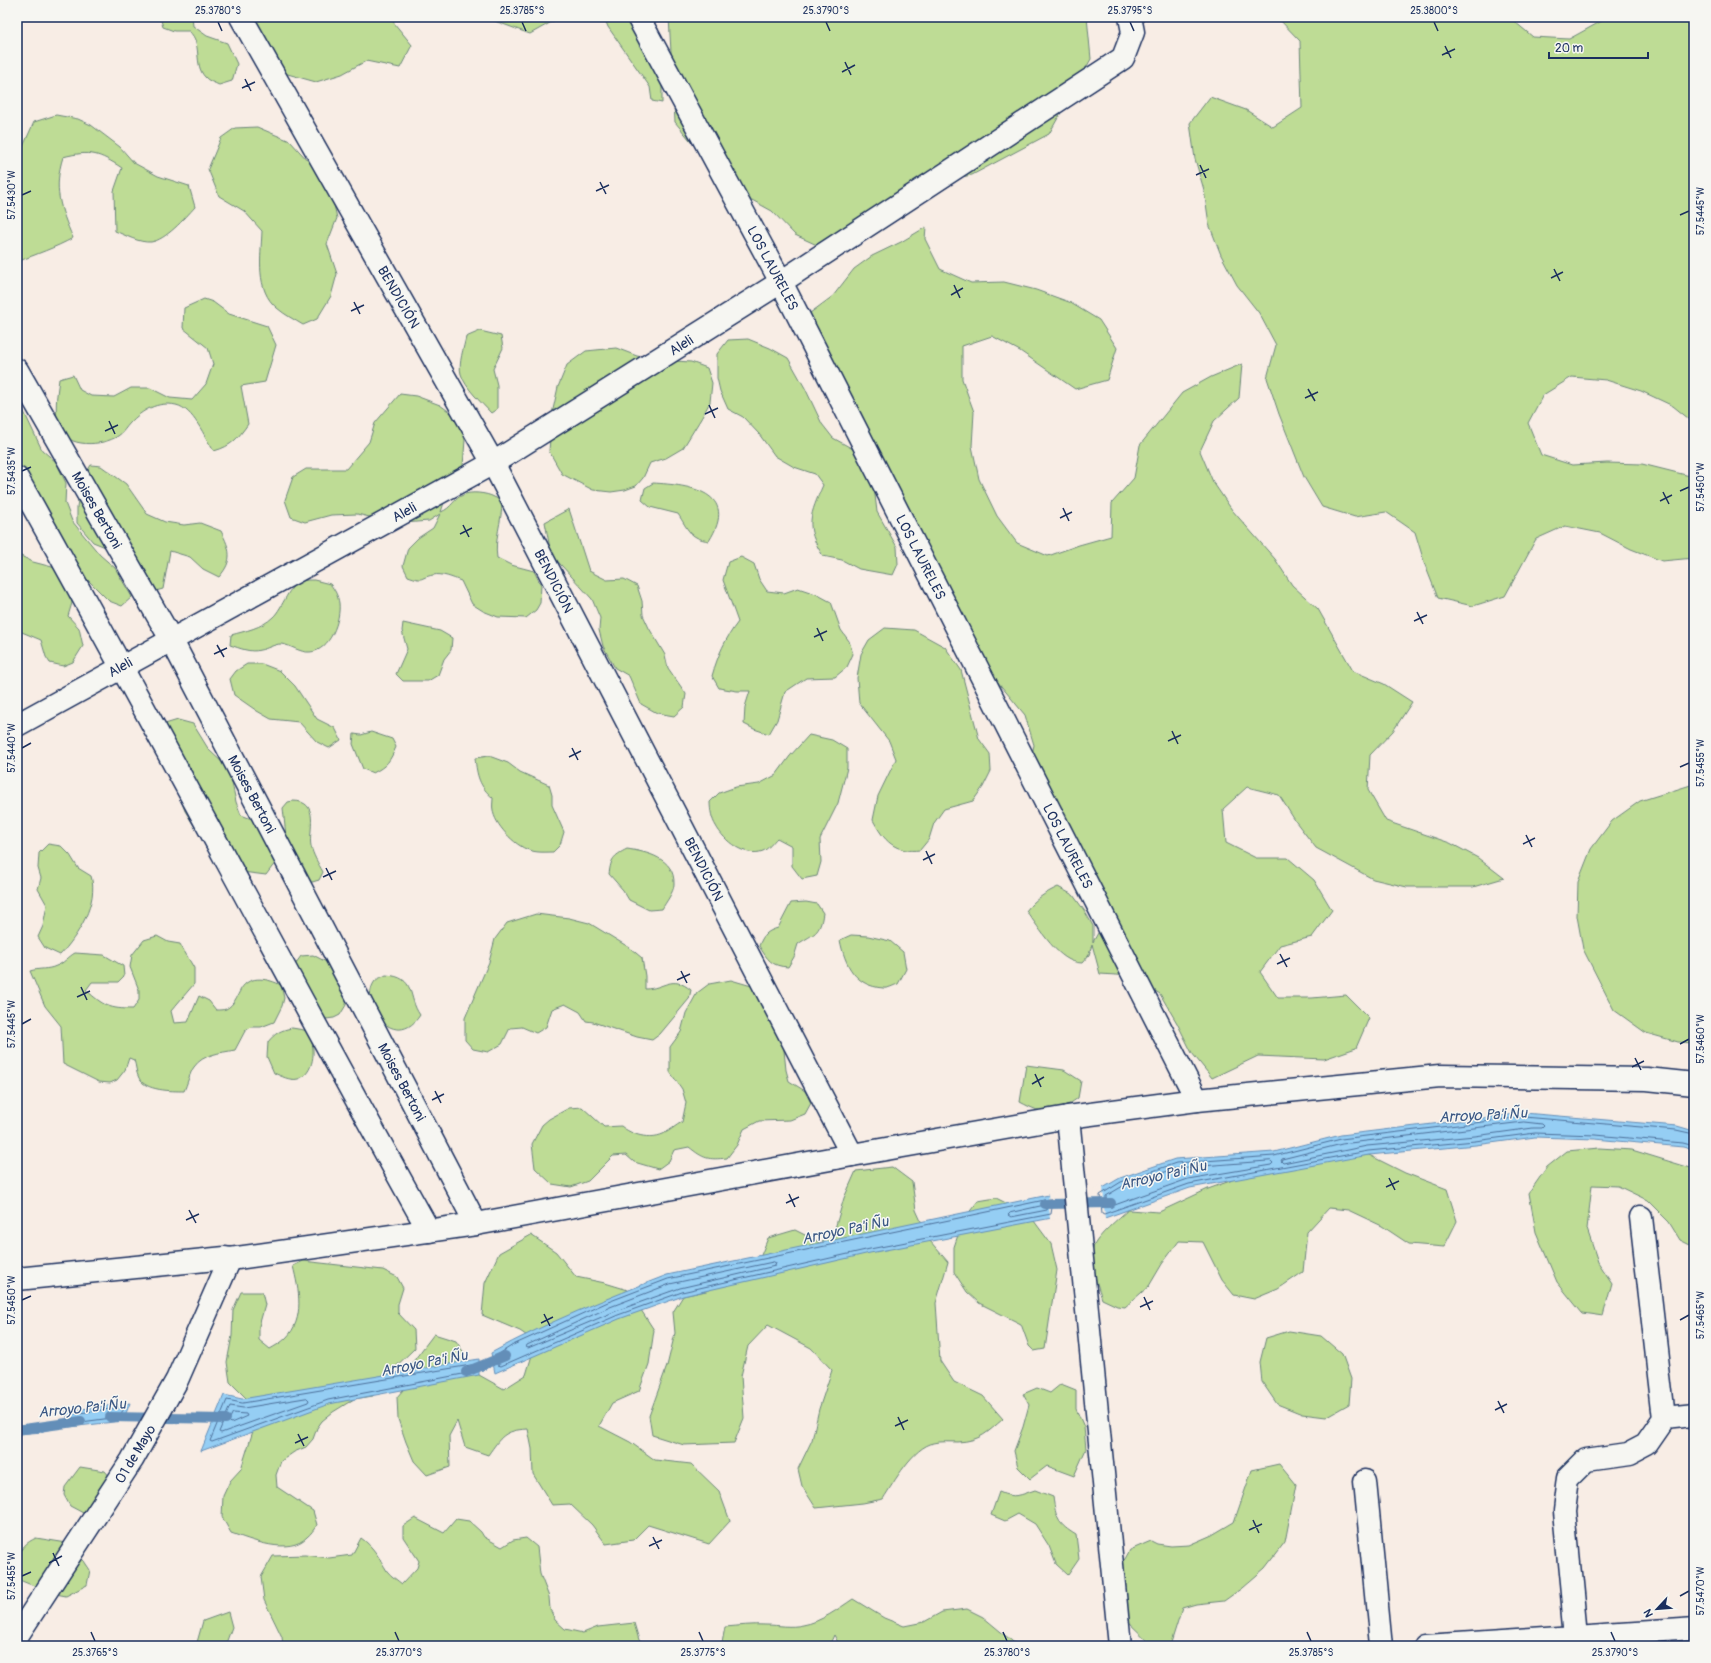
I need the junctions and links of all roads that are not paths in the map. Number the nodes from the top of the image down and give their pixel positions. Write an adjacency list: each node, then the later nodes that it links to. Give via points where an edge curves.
1 (241, 17): 6 (street, BENDICIÓN)
2 (638, 17): 4 (street, LOS LAURELES)
3 (1130, 17): 4 (street, Aleli, via 1133,32 1123,58)
4 (781, 282): 6 (street, Aleli); 12 (street, LOS LAURELES)
5 (17, 370): 8 (street, Moises Bertoni)
6 (493, 463): 8 (street, Aleli); 14 (street, BENDICIÓN)
7 (17, 478): 9 (street)
8 (171, 639): 9 (street, Aleli); 16 (street, Moises Bertoni)
9 (122, 666): 10 (street, Aleli); 17 (street, via 340,1073)
10 (17, 724)
11 (1694, 1084): 12 (street, via 1647,1079 1440,1076)
12 (1197, 1100): 13 (street)
13 (1068, 1117): 14 (street); 26 (street)
14 (852, 1155): 16 (street)
15 (1641, 1217): 21 (street)
16 (476, 1224): 17 (street)
17 (429, 1231): 18 (street)
18 (230, 1259): 19 (street); 25 (street, 01 de Mayo, via 177,1380 132,1460)
19 (17, 1279)
20 (1694, 1415): 21 (street)
21 (1664, 1418): 24 (street, via 1646,1444 1627,1454 1586,1460 1568,1478 1564,1511)
22 (1365, 1481): 27 (street)
23 (1694, 1628): 24 (street)
24 (1576, 1635): 28 (street)
25 (17, 1636)
26 (1120, 1646)
27 (1381, 1646)
28 (1426, 1646)

